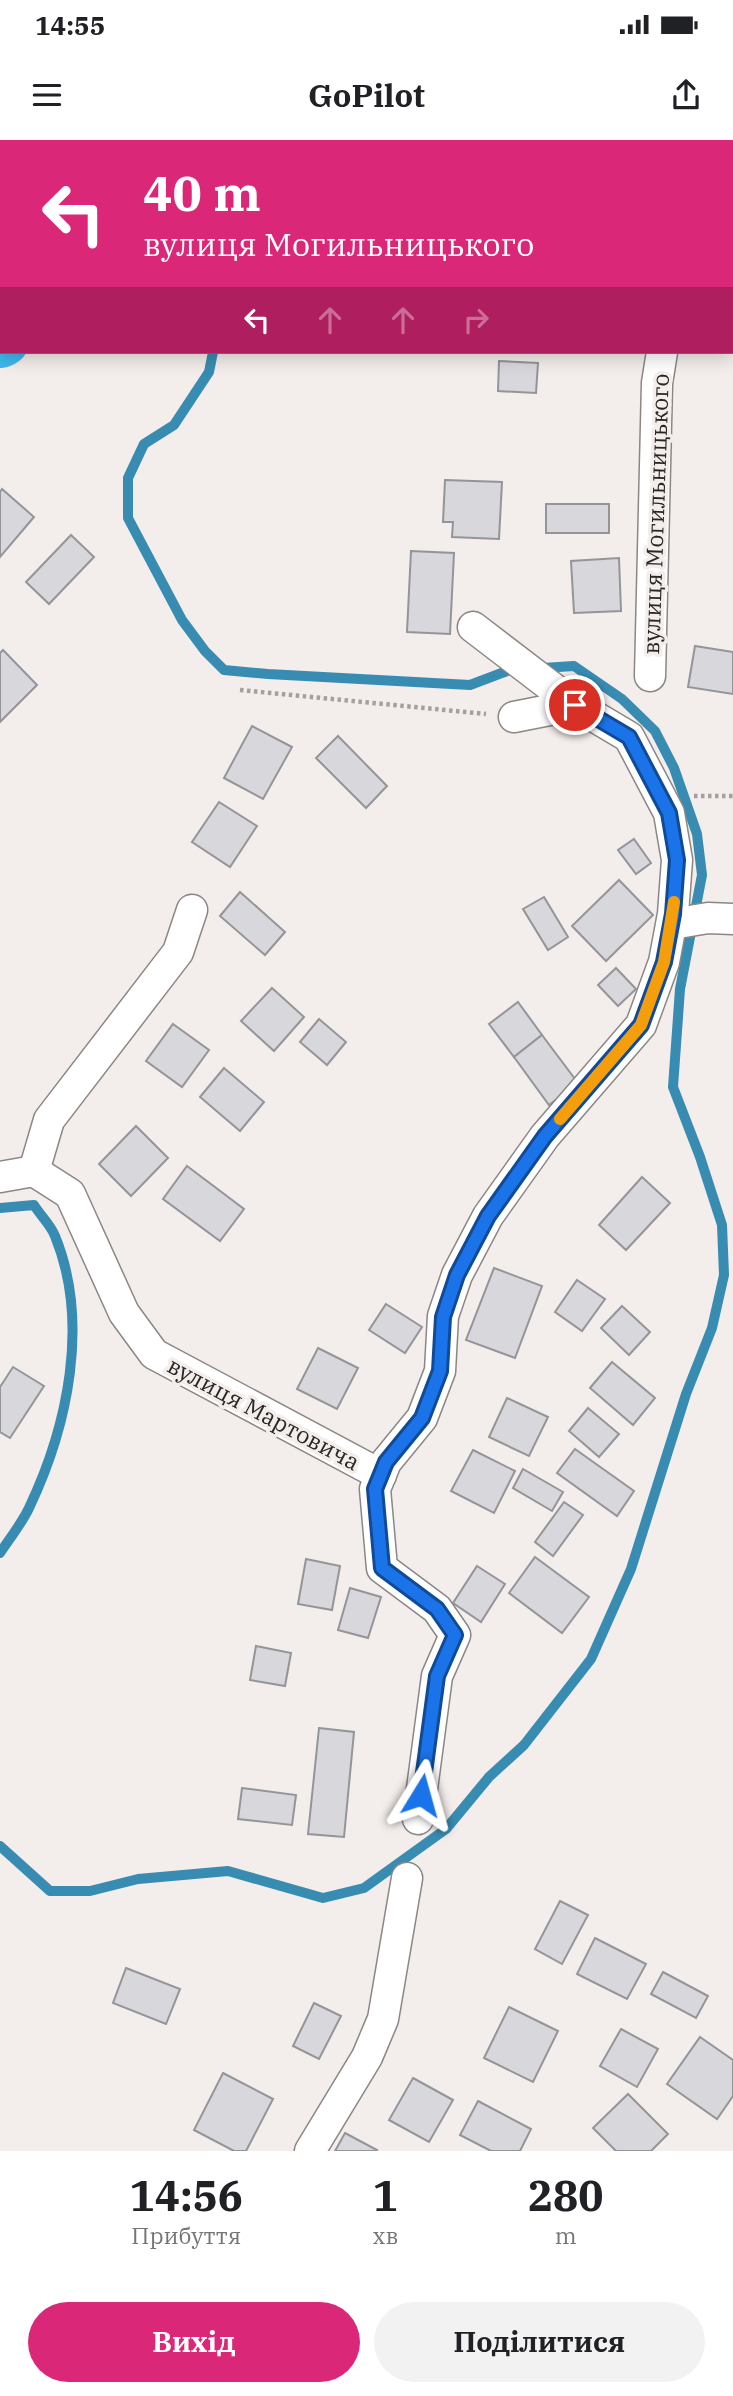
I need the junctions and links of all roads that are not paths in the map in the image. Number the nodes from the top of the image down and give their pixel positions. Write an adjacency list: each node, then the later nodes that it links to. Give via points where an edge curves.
1 (662, 354): 3 (street, вулиця Могильницького, via 657,383)
2 (473, 627): 4 (street)
3 (650, 676)
4 (575, 705): 5 (street); 8 (street, via 629,737 669,813 677,860)
5 (514, 717)
6 (192, 910): 9 (street, via 178,952 49,1121)
7 (720, 918): 8 (street)
8 (672, 924): 11 (street, via 664,962 641,1025 545,1136 488,1216 457,1275 443,1317 440,1371 422,1418)
9 (34, 1171): 10 (street); 11 (street, вулиця Мартовича, via 70,1194 124,1314 154,1354)
10 (0, 1177)
11 (380, 1475): 12 (street, via 375,1489 382,1568 437,1609 455,1635 437,1676)
12 (418, 1819)
13 (407, 1878): 14 (street, via 383,2019 367,2056)
14 (310, 2151)

